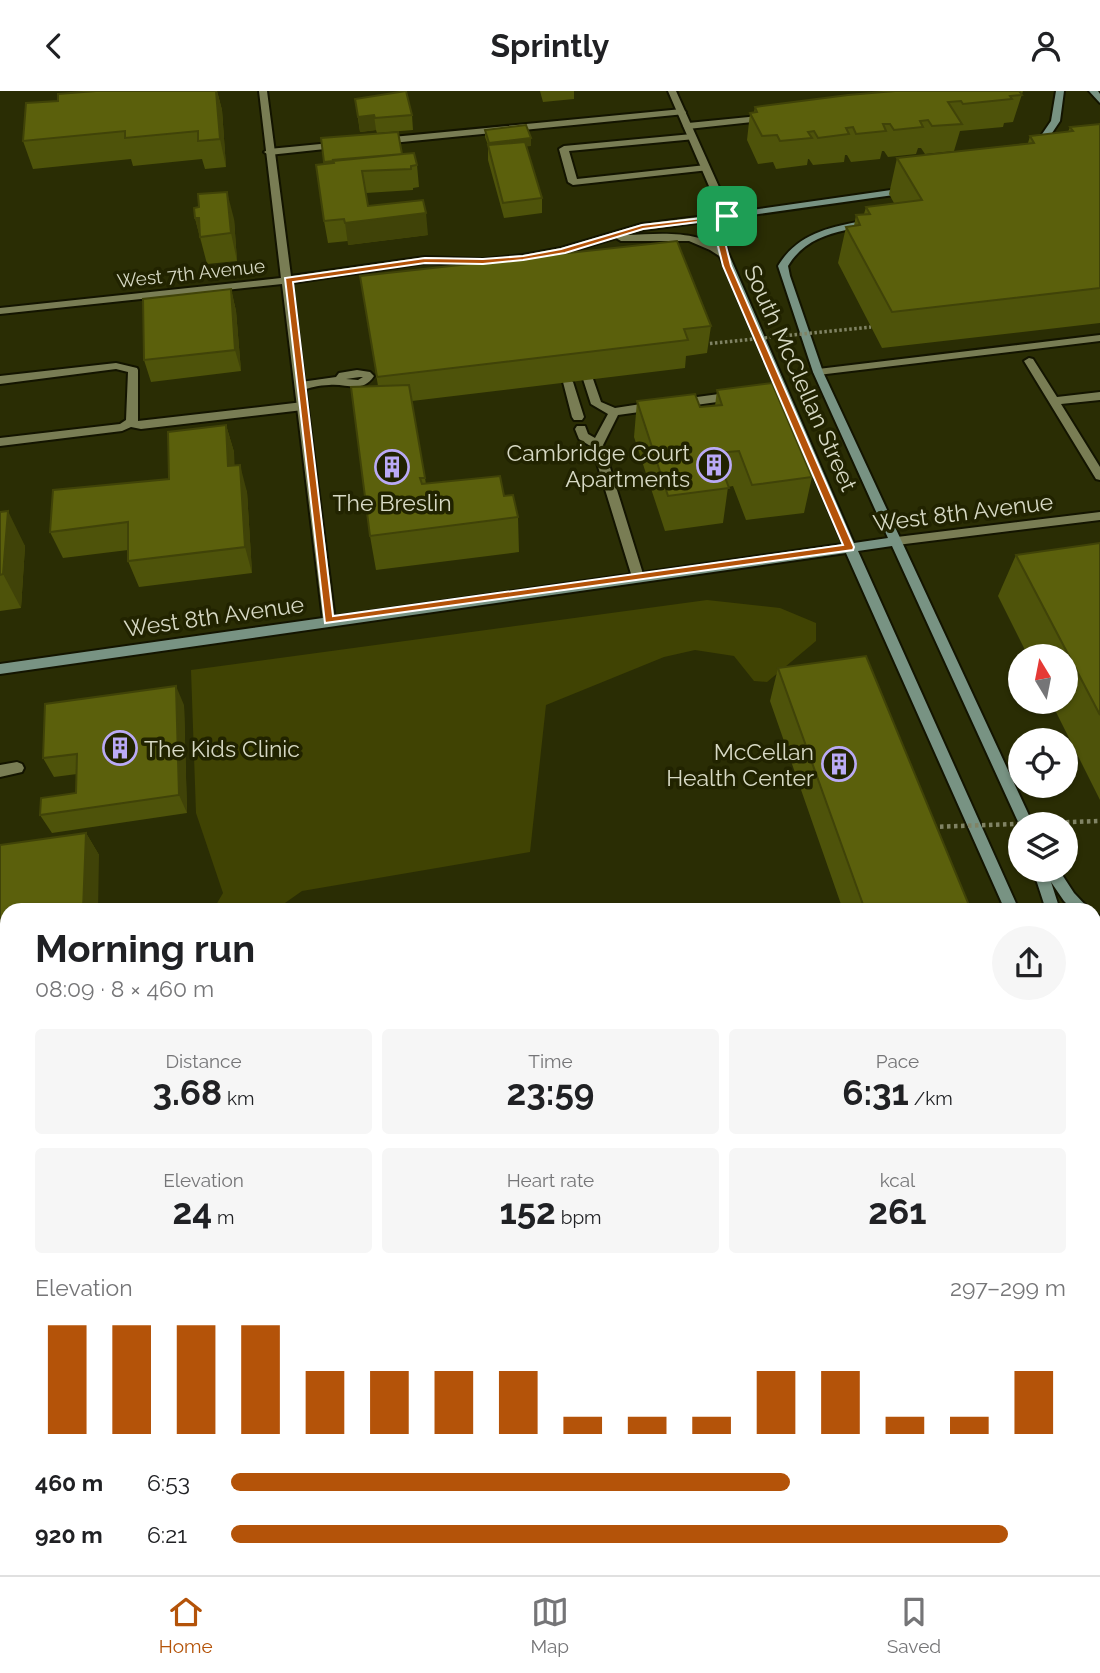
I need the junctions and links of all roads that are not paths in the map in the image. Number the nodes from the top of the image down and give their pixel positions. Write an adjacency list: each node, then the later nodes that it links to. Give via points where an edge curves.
1 (263, 91): 13 (street)
2 (673, 91): 6 (street)
3 (1060, 91): 12 (street, via 1054,127)
4 (1093, 91): 5 (street)
5 (1100, 100)
6 (681, 112): 8 (street); 10 (street)
7 (783, 117): 8 (street)
8 (688, 126): 9 (street)
9 (692, 137): 14 (street); 14 (street, via 564,149 573,182)
10 (366, 143)
11 (352, 144): 13 (street)
12 (1035, 151)
13 (269, 152): 20 (street)
14 (706, 168): 16 (street)
15 (916, 190): 16 (street, West 7th Avenue)
16 (727, 216): 18 (street, West 7th Avenue, via 642,227); 19 (street, South McClellan Street, via 720,238)
17 (872, 223): 24 (street, South McClellan Street, via 825,232 796,247 783,266)
18 (592, 242): 19 (street, West 7th Avenue, via 698,239); 20 (street, West 7th Avenue, via 523,258 425,260)
19 (724, 256): 45 (street, South McClellan Street, via 777,390)
20 (288, 280): 21 (street, West 7th Avenue); 29 (street)
21 (0, 311)
22 (1100, 338): 24 (street)
23 (1029, 362): 32 (street)
24 (818, 372): 44 (street, South McClellan Street)
25 (372, 376): 29 (street, via 362,383)
26 (588, 379): 34 (street, via 596,404)
27 (0, 380): 36 (street, via 116,366 133,370 134,419)
28 (568, 382): 35 (street)
29 (301, 386): 33 (street)
30 (750, 394): 34 (street)
31 (1100, 396): 32 (street)
32 (1054, 401): 41 (street)
33 (303, 406): 36 (street); 47 (street)
34 (614, 412): 39 (street)
35 (578, 417)
36 (130, 423): 38 (street)
37 (581, 429): 39 (street, via 583,436)
38 (0, 442)
39 (597, 445): 46 (street)
40 (1100, 453): 41 (street)
41 (1087, 455): 42 (street)
42 (1100, 476)
43 (1100, 516): 44 (street, West 8th Avenue)
44 (897, 541): 45 (street, West 8th Avenue); 51 (street, South McClellan Street)
45 (849, 547): 46 (street, West 8th Avenue); 54 (street, South McClellan Street)
46 (638, 577): 47 (street, West 8th Avenue)
47 (329, 620): 48 (street, West 8th Avenue)
48 (0, 669)
49 (17, 768): 50 (street)
50 (0, 771)
51 (1021, 812)
52 (1044, 882): 55 (street)
53 (1059, 882): 56 (street)
54 (1009, 903)
55 (1051, 903)
56 (1075, 903)

